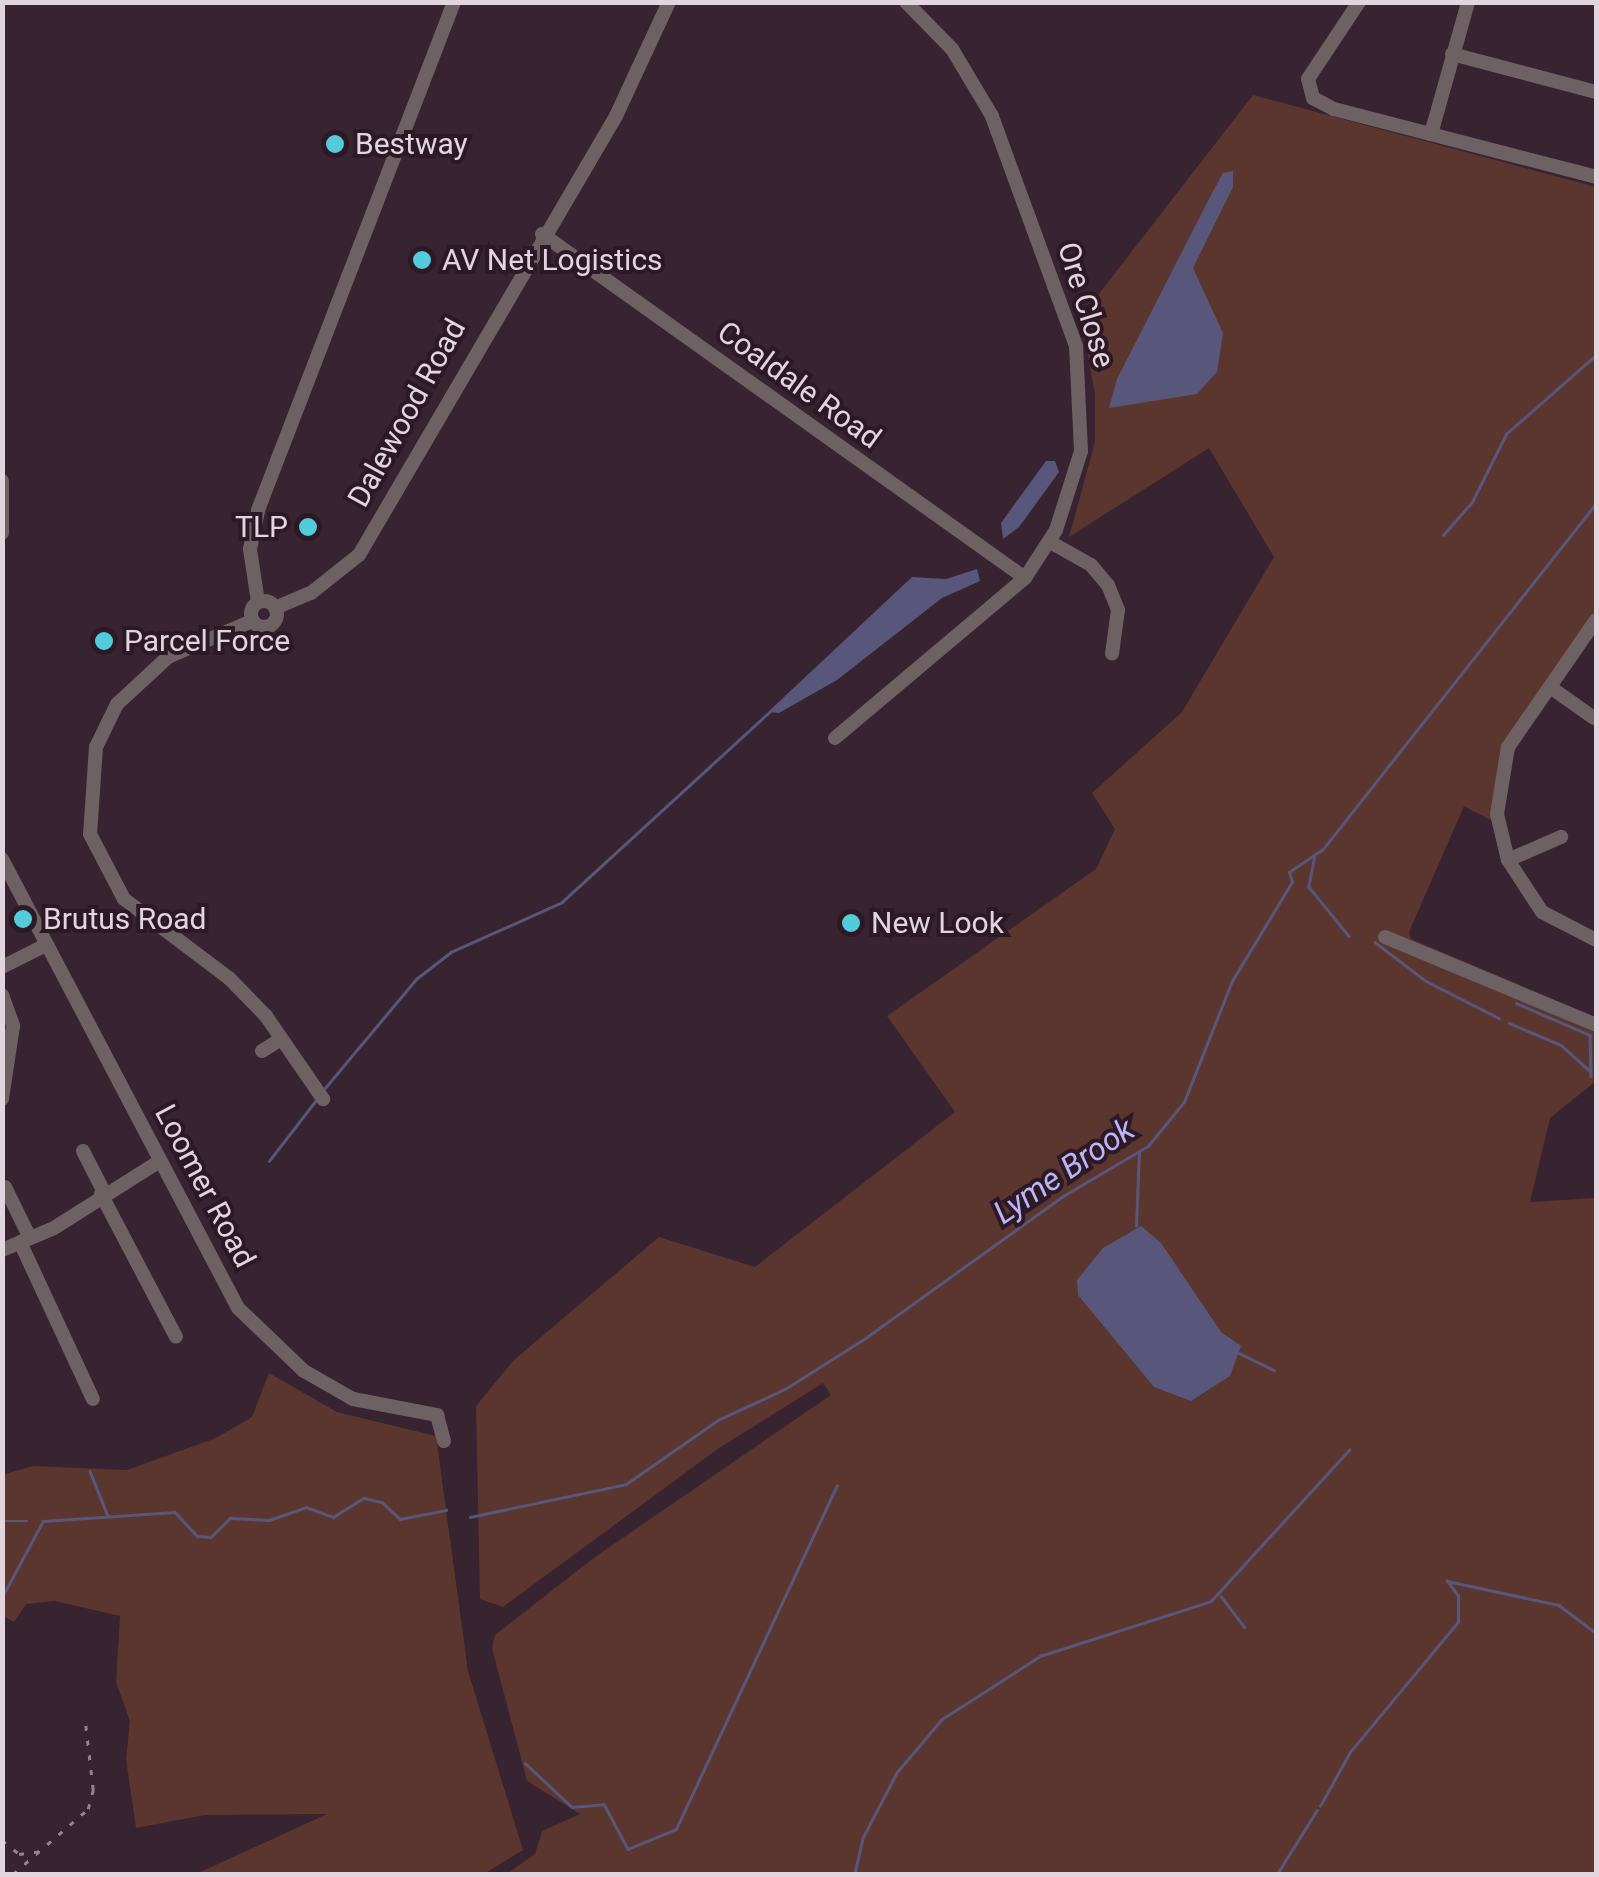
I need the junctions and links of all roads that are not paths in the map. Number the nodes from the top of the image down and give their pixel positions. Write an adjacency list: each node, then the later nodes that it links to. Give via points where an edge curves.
1 (454, 2): 15 (street, via 258,510 250,549)
2 (669, 2): 10 (street, Dalewood Road, via 616,116)
3 (906, 2): 13 (street, Ore Close, via 952,49 992,116 1076,346 1081,451)
4 (1359, 2): 8 (street, via 1308,78 1307,92 1334,109)
5 (1468, 2): 6 (street)
6 (1452, 54): 7 (street); 8 (street)
7 (1596, 92)
8 (1432, 134): 9 (street)
9 (1596, 177)
10 (542, 234): 14 (street, Coaldale Road); 16 (street, Dalewood Road, via 358,555 311,593)
11 (2, 480): 12 (street)
12 (2, 533)
13 (1050, 542): 14 (street, Ore Close); 19 (street, via 1091,566 1108,585 1118,610)
14 (1025, 578): 22 (street, Ore Close)
15 (258, 602): 16 (street); 18 (street)
16 (276, 608): 18 (street, Dalewood Road, via 271,626)
17 (1596, 620): 20 (street)
18 (252, 621): 32 (street, via 168,657 117,704 96,746 90,834 124,899 229,978)
19 (1112, 654)
20 (1550, 686): 21 (street); 25 (street, via 1508,747 1498,814)
21 (1594, 718)
22 (834, 738)
23 (1561, 837): 25 (street)
24 (2, 858): 28 (street, Loomer Road)
25 (1508, 860): 27 (street, via 1542,912)
26 (1385, 937): 31 (street)
27 (1596, 940)
28 (46, 945): 29 (street); 37 (street, Loomer Road)
29 (2, 966)
30 (2, 995): 35 (street, via 13,1026)
31 (1596, 1024)
32 (281, 1039): 33 (street); 34 (street)
33 (262, 1051)
34 (322, 1099)
35 (2, 1100)
36 (84, 1151): 39 (street)
37 (160, 1161): 39 (street); 44 (street, Loomer Road, via 238,1308 266,1340 353,1399 437,1414)
38 (5, 1187): 40 (street)
39 (102, 1193): 40 (street); 42 (street)
40 (25, 1240): 41 (street); 43 (street)
41 (2, 1250)
42 (170, 1334)
43 (87, 1394)
44 (444, 1441)

